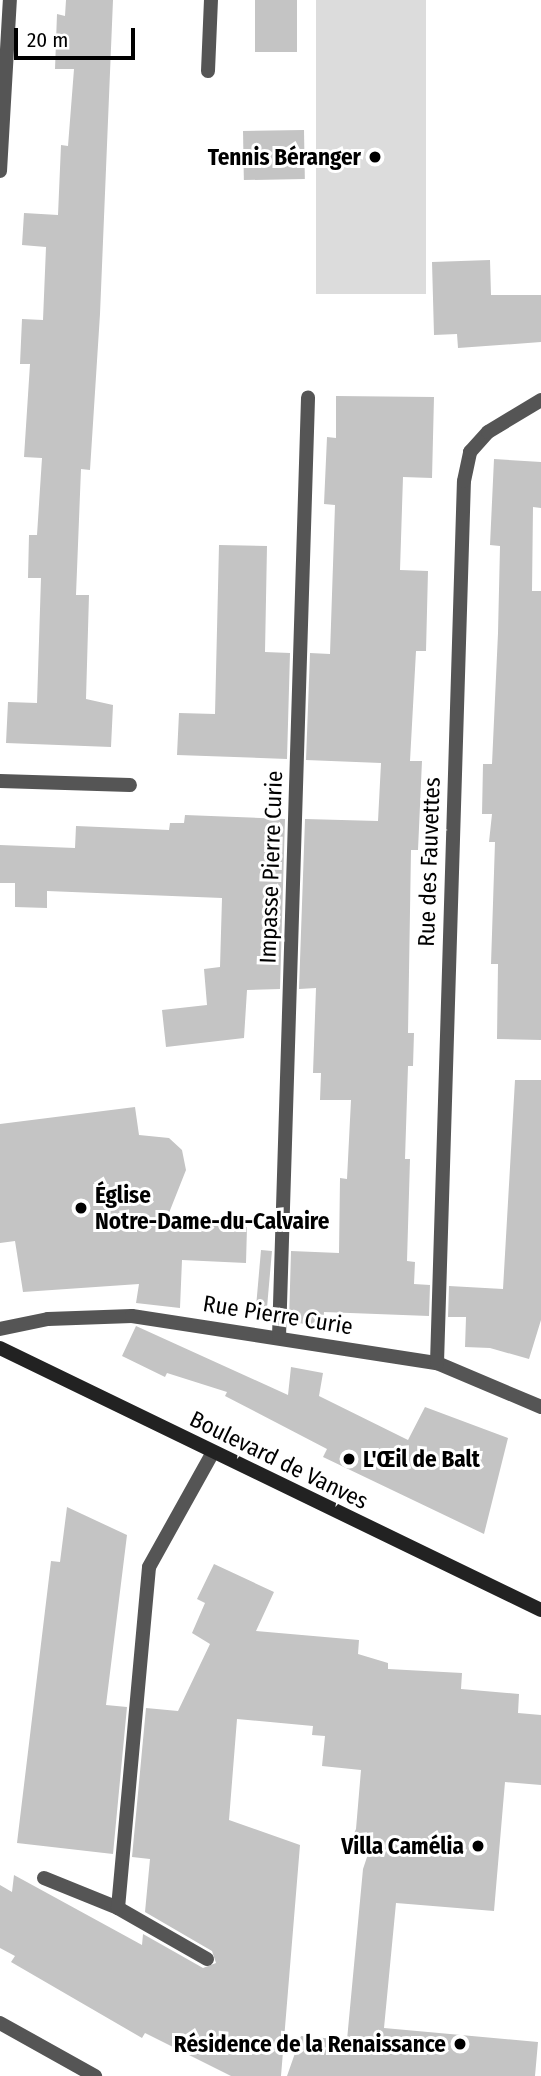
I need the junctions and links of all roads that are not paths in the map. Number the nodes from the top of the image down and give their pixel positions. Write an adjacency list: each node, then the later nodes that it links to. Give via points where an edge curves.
1 (10, 0): 4 (street)
2 (211, 0): 3 (street)
3 (208, 71)
4 (0, 171)
5 (308, 397): 10 (street, Impasse Pierre Curie)
6 (541, 400): 12 (street, Rue des Fauvettes, via 488,432 470,452 464,481)
7 (0, 781): 8 (street)
8 (130, 785)
9 (0, 1329): 10 (street, Rue Pierre Curie, via 48,1319 132,1316)
10 (279, 1337): 12 (street, Rue Pierre Curie)
11 (0, 1348): 14 (main road, Boulevard de Vanves)
12 (437, 1363): 13 (street, Rue Pierre Curie)
13 (541, 1406)
14 (212, 1454): 15 (main road, Boulevard de Vanves); 17 (street, via 149,1567)
15 (541, 1610)
16 (44, 1878): 17 (street)
17 (118, 1908): 18 (street)
18 (207, 1959)
19 (0, 2023): 20 (street)
20 (96, 2076)

